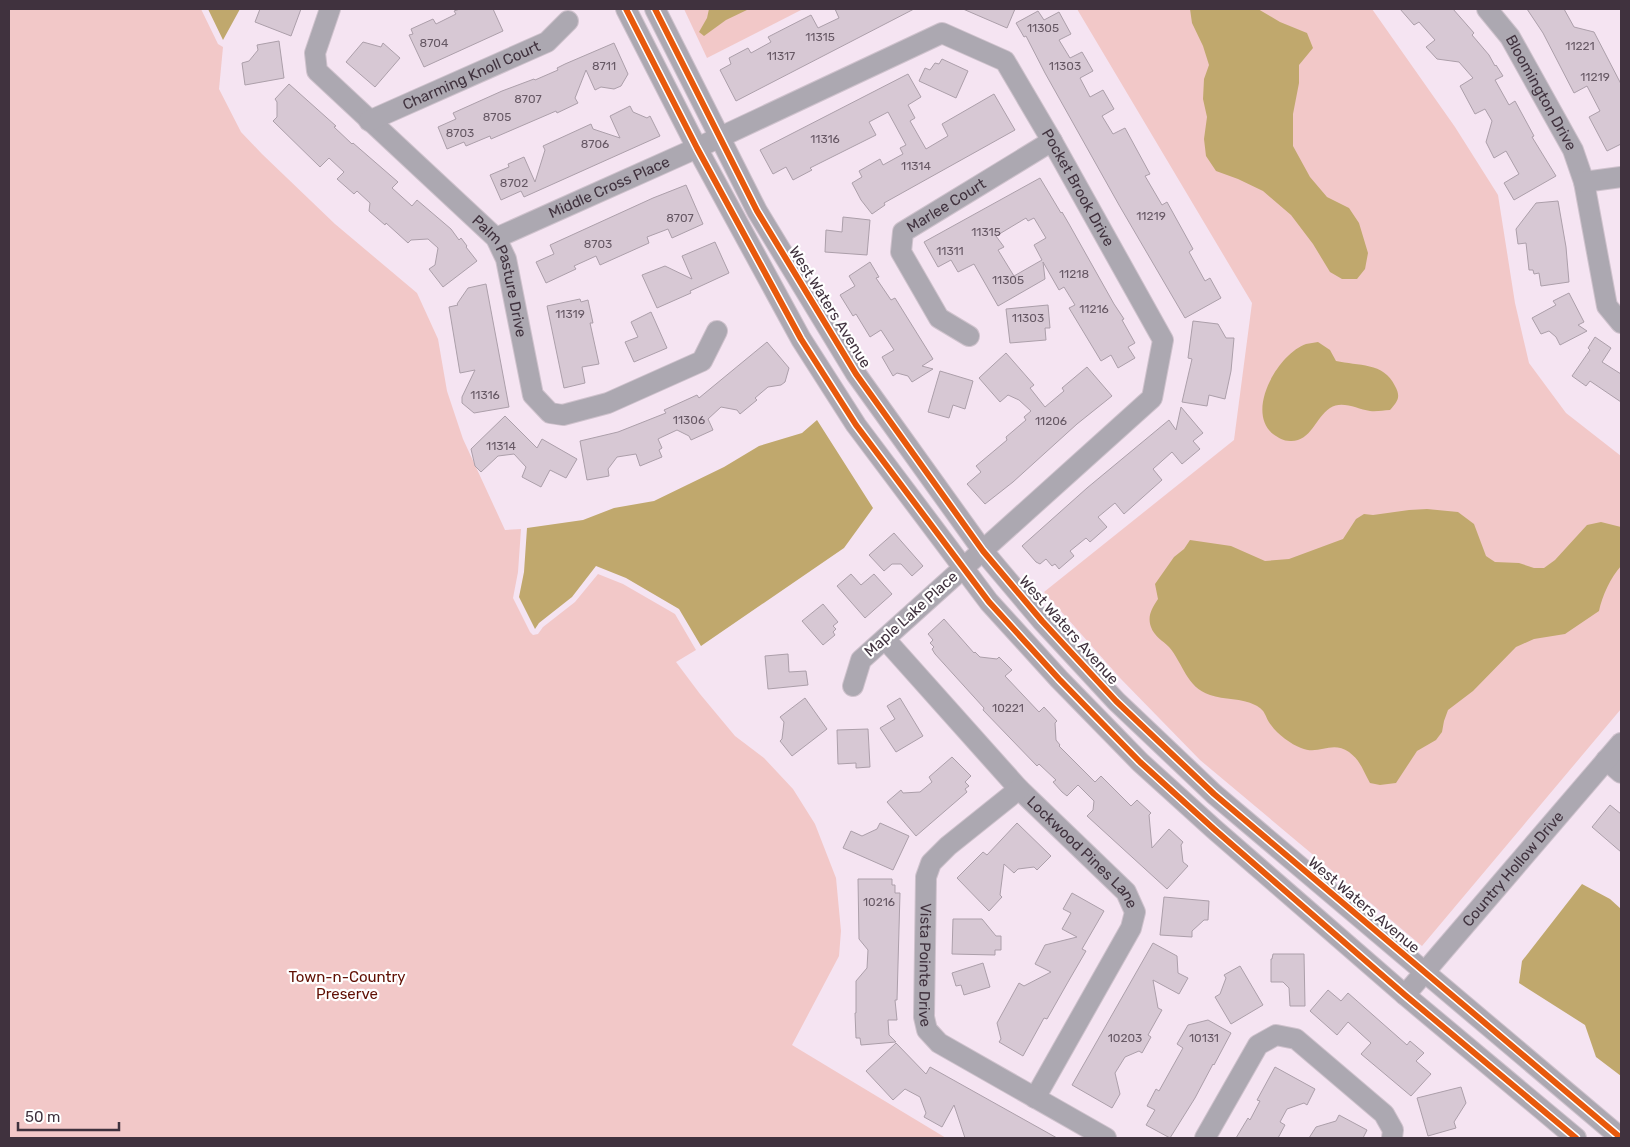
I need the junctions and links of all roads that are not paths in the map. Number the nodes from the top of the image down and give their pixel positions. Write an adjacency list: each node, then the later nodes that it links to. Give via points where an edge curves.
1 (330, 9): 6 (street, Palm Pasture Drive, via 315,53 317,71)
2 (626, 9): 9 (street)
3 (655, 9): 7 (street, West Waters Avenue)
4 (1487, 9): 11 (street, Bloomington Drive, via 1510,37 1573,150)
5 (568, 21): 6 (street, Charming Knoll Court, via 547,42)
6 (369, 121): 12 (street, Palm Pasture Drive)
7 (720, 137): 8 (street, Pocket Brook Drive, via 942,33 1005,61); 9 (street, Middle Cross Place); 16 (street, West Waters Avenue, via 766,225 856,374)
8 (1052, 141): 15 (street, Marlee Court, via 903,232 901,252 939,318); 16 (street, Pocket Brook Drive, via 1163,340 1152,398)
9 (697, 148): 12 (street, Middle Cross Place); 17 (street, via 806,347 856,425)
10 (1621, 177): 11 (street)
11 (1584, 182): 13 (street, Bloomington Drive, via 1607,306)
12 (496, 238): 14 (street, Palm Pasture Drive, via 506,259 534,395 550,413 564,415 608,404 702,362)
13 (1621, 323)
14 (717, 331)
15 (968, 336)
16 (983, 551): 17 (street, Maple Lake Place); 23 (street, West Waters Avenue, via 1116,701 1214,794)
17 (963, 567): 18 (street, Maple Lake Place); 24 (street, via 1027,644 1140,762)
18 (885, 639): 19 (street, Maple Lake Place, via 860,660); 22 (street, Lockwood Pines Lane)
19 (854, 686)
20 (1621, 743): 21 (street, Country Hollow Drive)
21 (1614, 767): 23 (street, Country Hollow Drive)
22 (1019, 789): 25 (street, Lockwood Pines Lane, via 1126,892 1135,912 1131,928); 25 (street, Vista Pointe Drive, via 948,846 931,864 926,877 924,1017 927,1030 939,1043)
23 (1424, 972): 24 (street, Country Hollow Drive); 30 (street, West Waters Avenue)
24 (1405, 995): 29 (street)
25 (1035, 1098): 26 (street, Vista Pointe Drive)
26 (1106, 1138)
27 (1205, 1138): 28 (street, via 1258,1045 1276,1035 1296,1039 1384,1114 1393,1130)
28 (1392, 1138)
29 (1576, 1138)
30 (1621, 1138)

